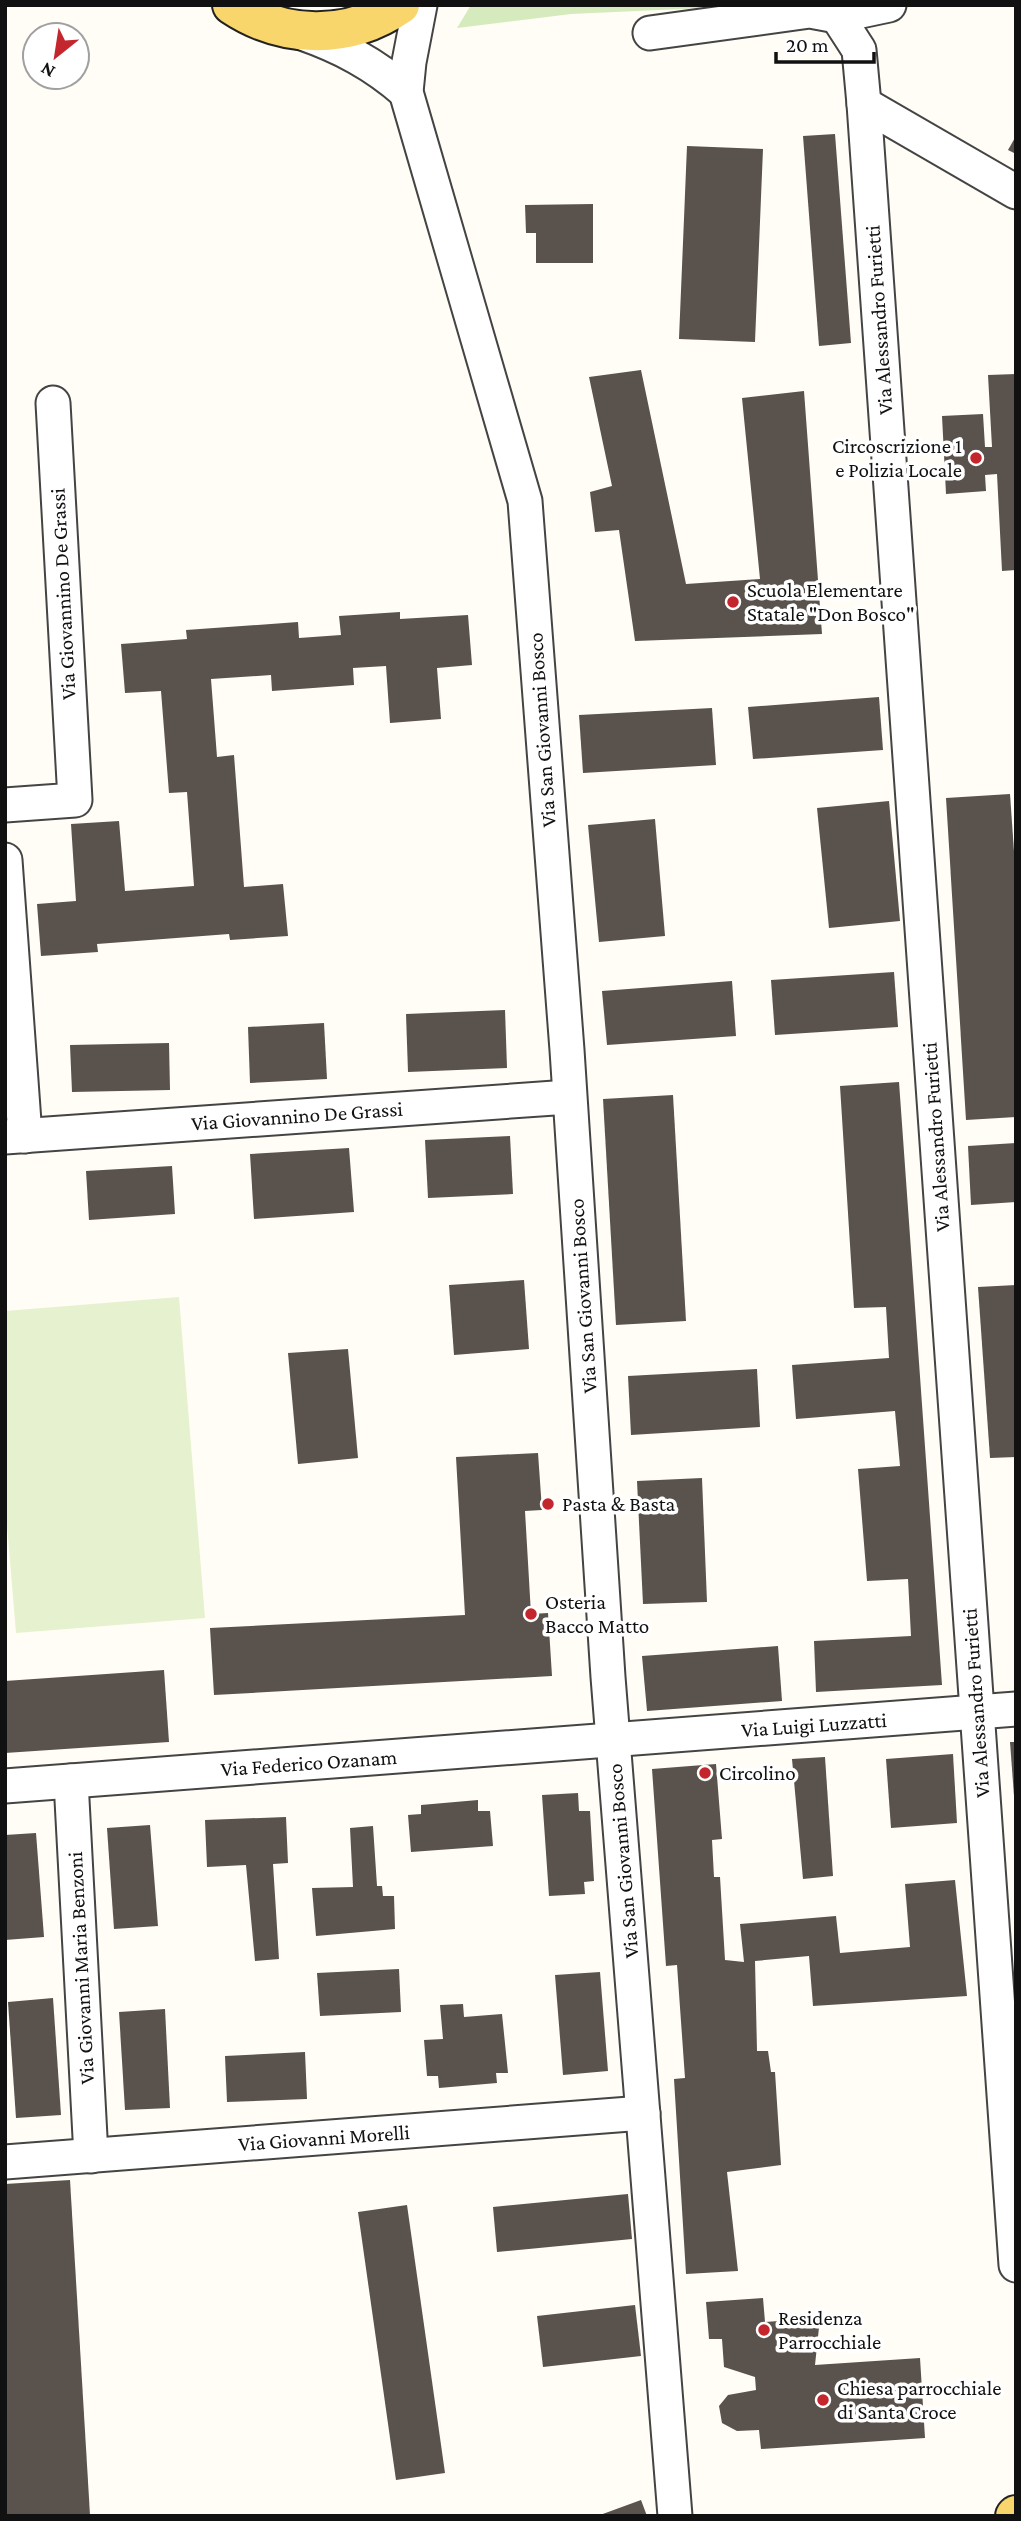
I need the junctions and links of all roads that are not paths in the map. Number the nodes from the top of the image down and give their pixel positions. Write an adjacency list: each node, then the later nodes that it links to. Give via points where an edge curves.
1 (232, 5): 6 (main road, via 260,21)
2 (400, 5): 6 (main road, via 352,27)
3 (420, 5): 8 (street, Via San Giovanni Bosco)
4 (889, 5): 5 (street)
5 (837, 16): 7 (street, via 810,11); 9 (street, Via Alessandro Furietti, via 859,50)
6 (298, 31): 8 (street, via 362,58)
7 (650, 33)
8 (406, 92): 14 (street, Via San Giovanni Bosco, via 525,501)
9 (864, 104): 10 (street); 17 (street, Via Alessandro Furietti)
10 (1016, 192)
11 (52, 403): 12 (street, Via Giovannino De Grassi, via 75,800)
12 (5, 805)
13 (5, 860): 15 (street, Via Giovannino De Grassi)
14 (569, 1097): 15 (street, Via Giovannino De Grassi); 18 (street, Via San Giovanni Bosco)
15 (15, 1136)
16 (1016, 1709): 17 (street, Via Luigi Luzzatti)
17 (977, 1712): 18 (street, Via Luigi Luzzatti); 24 (street, Via Alessandro Furietti)
18 (613, 1739): 19 (street, Via Federico Ozanam); 21 (street, Via San Giovanni Bosco)
19 (71, 1781): 20 (street, Via Federico Ozanam); 22 (street, Via Giovanni Maria Benzoni)
20 (5, 1786)
21 (643, 2113): 22 (street, Via Giovanni Morelli); 25 (street, Via San Giovanni Bosco)
22 (91, 2156): 23 (street, Via Giovanni Morelli)
23 (5, 2162)
24 (1016, 2265)
25 (675, 2516)

